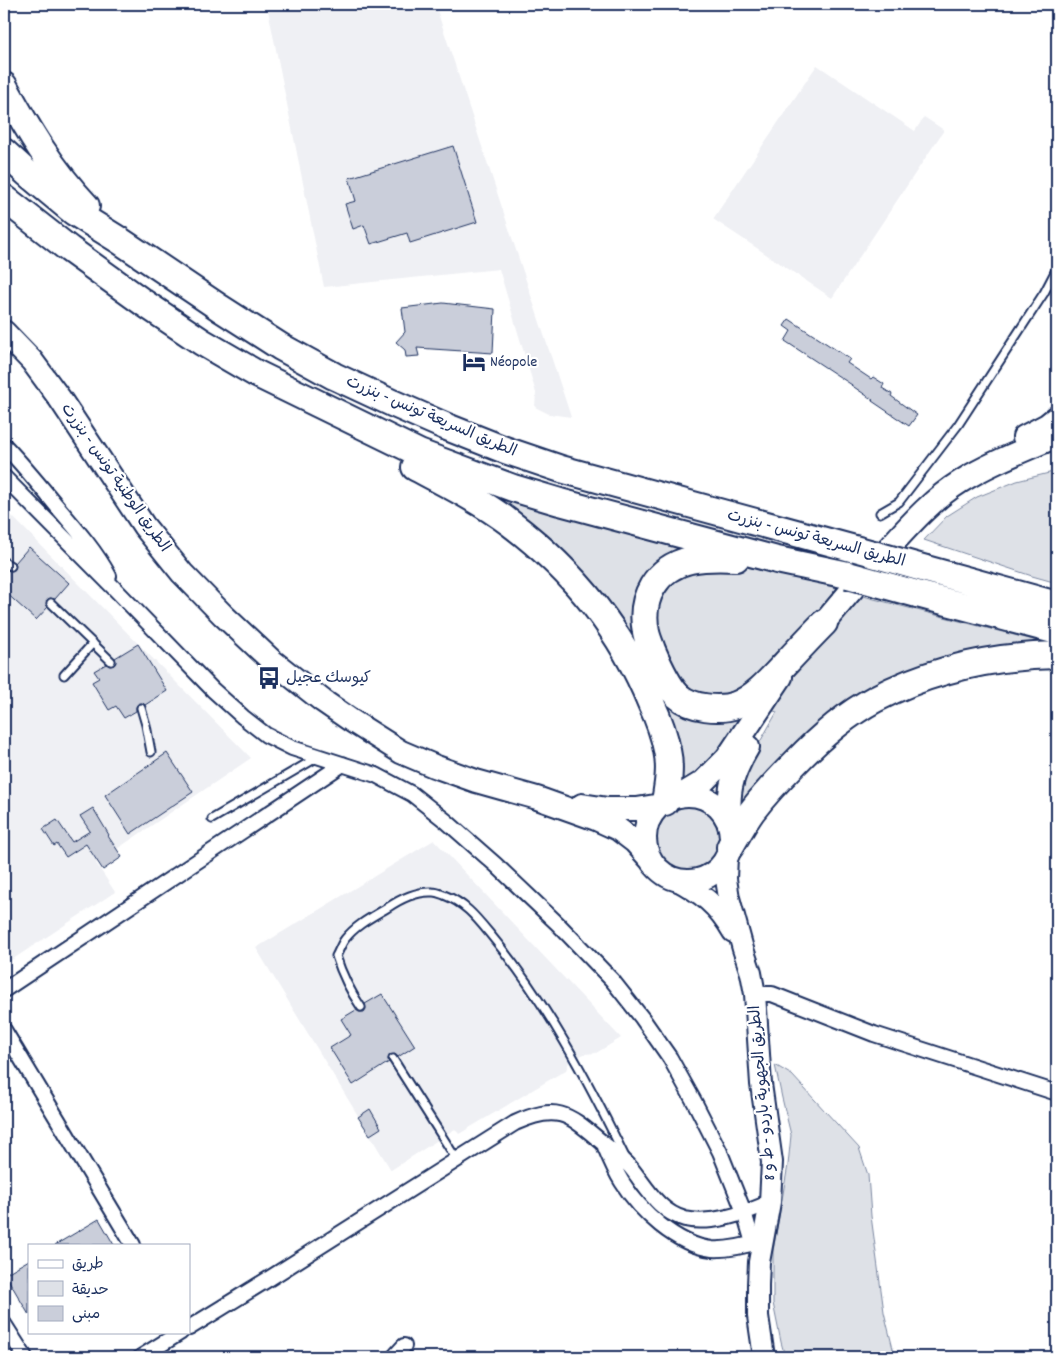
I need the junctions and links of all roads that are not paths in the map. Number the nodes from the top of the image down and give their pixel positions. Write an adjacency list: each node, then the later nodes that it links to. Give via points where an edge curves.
1 (4, 86): 4 (highway, via 29,132 55,170)
2 (4, 152): 4 (highway, الطريق السريعة تونس - بنزرت, via 74,212)
3 (4, 198): 7 (highway, الطريق السريعة تونس - بنزرت, via 144,303)
4 (119, 240): 19 (highway, الطريق السريعة تونس - بنزرت, bridge, via 281,347 334,376 447,428 561,469)
5 (1057, 268): 13 (lane, via 958,425 899,502)
6 (4, 332): 33 (main road, الطريق الوطنية تونس - بنزرت, via 32,361 144,526 182,573 271,660 352,721 401,752 476,781)
7 (257, 374): 15 (highway, الطريق السريعة تونس - بنزرت, via 419,453 514,488); 34 (highway, via 353,433 479,502 510,522 569,575 623,645 643,683 667,749)
8 (1057, 417): 14 (main road, via 1038,430 983,455 952,475)
9 (1057, 436): 14 (main road, الطريق الوطنية تونس - بنزرت, via 961,481)
10 (4, 445): 18 (street, via 86,542)
11 (1057, 448): 36 (main road, via 996,473 943,504 794,672 739,761 728,800)
12 (4, 477): 18 (street)
13 (880, 513)
14 (904, 531): 23 (main road, الطريق الوطنية تونس - بنزرت)
15 (777, 560): 23 (highway, via 710,557 689,560 669,569 656,581 647,596 646,632 665,678 679,696 693,704 707,708 735,705 764,686); 24 (highway, الطريق السريعة تونس - بنزرت, bridge, via 848,575)
16 (4, 562): 17 (lane)
17 (12, 566)
18 (116, 590): 31 (street, via 243,717 266,735)
19 (1003, 590): 20 (highway); 22 (highway, الطريق السريعة تونس - بنزرت)
20 (1057, 599)
21 (51, 603): 25 (lane)
22 (1057, 605)
23 (824, 622): 34 (main road, الطريق الوطنية تونس - بنزرت, via 787,668 727,758 703,782)
24 (1057, 631)
25 (93, 643): 27 (lane); 28 (lane)
26 (1057, 655): 36 (highway, via 1021,656 951,669 873,700 808,749 752,811)
27 (111, 661)
28 (64, 674)
29 (141, 708): 30 (lane)
30 (151, 752)
31 (318, 757): 32 (street); 35 (lane)
32 (343, 764): 40 (street); 50 (street, via 376,775 412,794 446,821 558,924 612,980 670,1058 720,1152)
33 (537, 798): 34 (main road, الطريق الوطنية تونس - بنزرت, via 608,809 637,809); 37 (main road, الطريق الوطنية تونس - بنزرت, via 618,829 636,842)
34 (669, 801): 36 (main road, الطريق الوطنية تونس - بنزرت, via 693,796 717,807 725,817); 37 (main road, الطريق الوطنية تونس - بنزرت, via 653,814 647,825 646,849)
35 (212, 819)
36 (729, 844): 38 (main road, via 720,867 711,875 699,880); 39 (main road, الطريق الجهوية باردو - ط و 8, via 726,879)
37 (651, 860): 38 (main road, الطريق الوطنية تونس - بنزرت)
38 (675, 879): 39 (main road, الطريق الجهوية باردو - ط و 8, via 713,904)
39 (743, 949): 41 (main road, الطريق الجهوية باردو - ط و 8)
40 (4, 990)
41 (755, 994): 45 (street, via 772,994 874,1034); 49 (main road, الطريق الجهوية باردو - ط و 8, via 760,1077 772,1162)
42 (361, 1007): 48 (lane, via 345,981 336,956 345,939 361,924 399,900 434,892 451,898 469,909 510,958 538,999 602,1109)
43 (4, 1030): 52 (street)
44 (393, 1059): 47 (lane)
45 (1057, 1093)
46 (604, 1144): 47 (street, via 571,1118 545,1113 515,1123); 48 (street); 51 (street, via 622,1182 636,1201 672,1234 710,1248 726,1249)
47 (457, 1160): 54 (street)
48 (630, 1167): 50 (street, via 666,1211 685,1219 703,1221)
49 (770, 1202): 50 (street); 51 (main road, الطريق الجهوية باردو - ط و 8, via 767,1222)
50 (744, 1212): 51 (street)
51 (758, 1242): 60 (main road, الطريق الجهوية باردو - ط و 8, via 758,1316)
52 (132, 1244)
53 (4, 1324): 57 (street)
54 (190, 1327)
55 (178, 1334): 58 (street)
56 (404, 1346): 59 (street)
57 (25, 1357)
58 (141, 1357)
59 (394, 1357)
60 (764, 1357)

